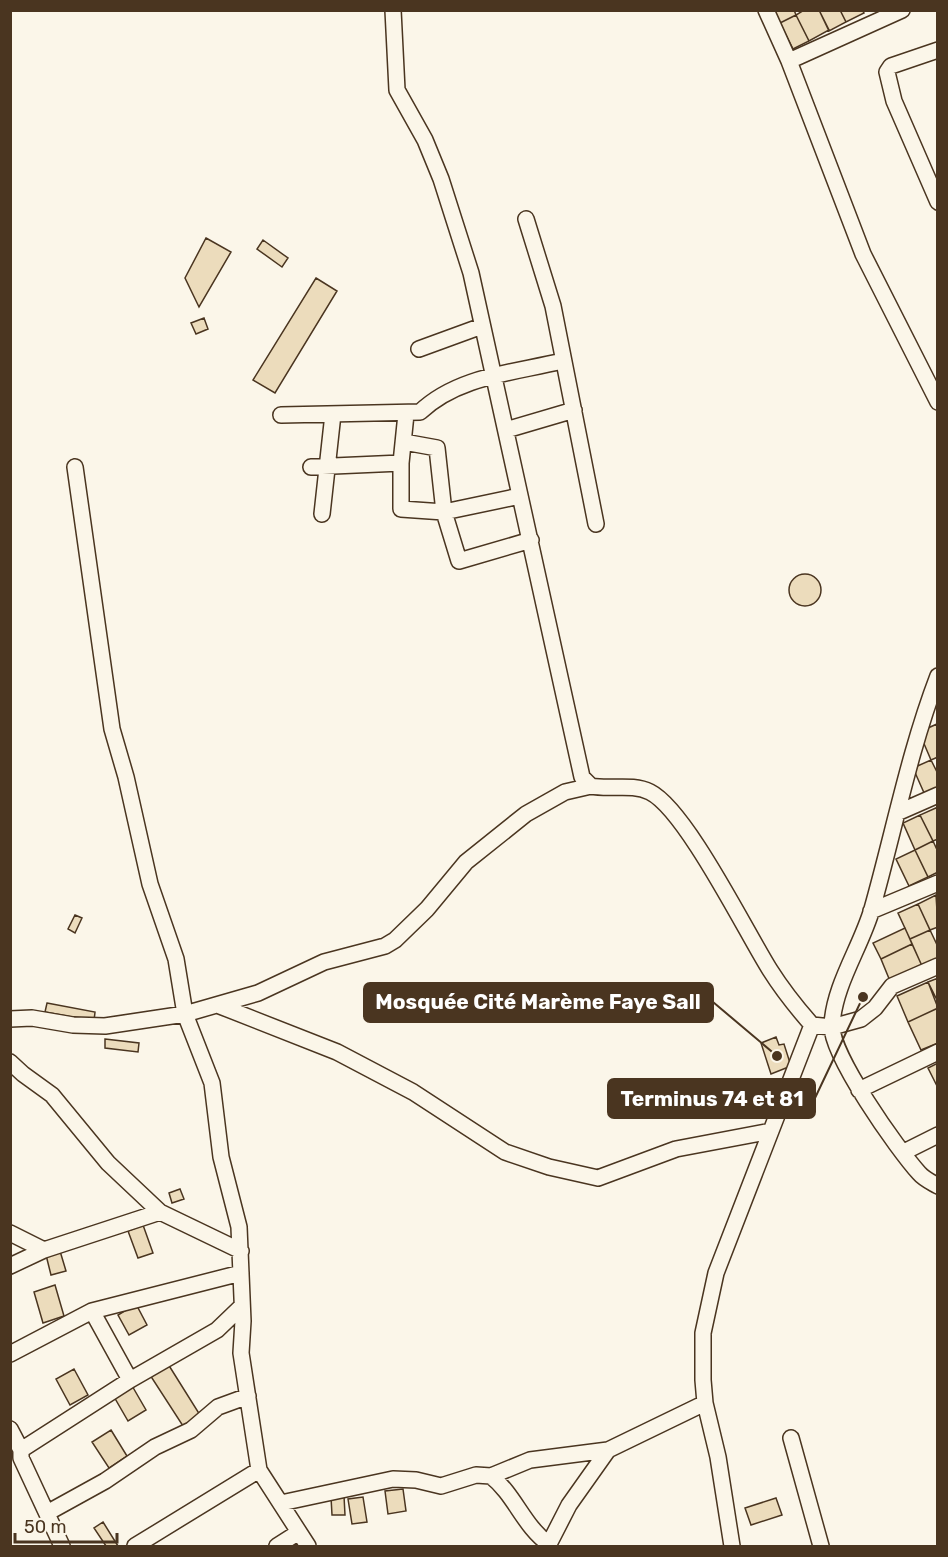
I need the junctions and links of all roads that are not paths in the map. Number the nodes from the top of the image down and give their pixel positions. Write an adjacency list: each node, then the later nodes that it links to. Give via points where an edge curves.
1 (393, 10): 8 (street, via 397,90 441,179 471,273)
2 (766, 10): 5 (street)
3 (902, 10): 5 (street)
4 (938, 50): 6 (street, via 891,66 887,72 894,101)
5 (789, 61): 12 (street, via 863,254)
6 (938, 202)
7 (526, 219): 10 (street, via 553,306)
8 (482, 326): 9 (street); 11 (street)
9 (419, 349)
10 (562, 362): 11 (street); 13 (street)
11 (493, 376): 15 (street, via 460,386 434,399 420,412); 17 (street)
12 (938, 402)
13 (574, 410): 17 (street); 26 (street)
14 (333, 414): 15 (street); 16 (street); 20 (street)
15 (406, 414): 18 (street)
16 (281, 415)
17 (506, 430): 23 (street)
18 (404, 442): 19 (street); 24 (street, via 437,448)
19 (401, 463): 20 (street); 24 (street, via 401,509)
20 (328, 466): 22 (street); 25 (street)
21 (75, 467): 38 (street, via 112,729 150,884 176,958)
22 (310, 467)
23 (520, 496): 24 (street); 27 (street)
24 (444, 512): 27 (street, via 459,561)
25 (322, 514)
26 (596, 524)
27 (531, 540): 31 (street, via 579,771)
28 (938, 676): 30 (street)
29 (938, 714): 30 (street)
30 (920, 722): 33 (street)
31 (591, 786): 37 (street, via 565,792 526,814 466,862 420,916 385,946 324,962); 40 (street, via 643,789 665,805 690,835 771,971)
32 (938, 795): 33 (street)
33 (897, 813): 35 (street)
34 (938, 883): 35 (street)
35 (871, 911): 41 (street)
36 (938, 966): 41 (street, via 892,986 861,1019)
37 (220, 1006): 38 (street); 45 (street, via 337,1052 413,1092 505,1152 549,1167 598,1178 676,1149)
38 (185, 1014): 39 (street, via 105,1026); 52 (street, via 212,1083 221,1157 239,1227)
39 (10, 1019)
40 (812, 1025): 41 (street); 45 (street)
41 (831, 1027): 44 (street)
42 (938, 1052): 44 (street)
43 (10, 1062): 49 (street, via 52,1095 108,1163)
44 (859, 1090): 47 (street)
45 (771, 1131): 62 (street, via 716,1273 706,1312)
46 (938, 1135): 47 (street)
47 (904, 1152): 48 (street, via 919,1173)
48 (938, 1186)
49 (160, 1212): 51 (street); 52 (street)
50 (10, 1233): 51 (street)
51 (44, 1250): 53 (street)
52 (241, 1251): 54 (street)
53 (10, 1266)
54 (241, 1273): 55 (street); 56 (street)
55 (242, 1306): 57 (street); 58 (street)
56 (92, 1311): 59 (street); 60 (street)
57 (217, 1330): 58 (street, via 228,1335); 60 (street)
58 (241, 1353): 61 (street)
59 (10, 1354)
60 (130, 1380): 65 (street)
61 (248, 1396): 67 (street); 70 (street, via 218,1407 191,1430 155,1447)
62 (705, 1403): 66 (street); 77 (street)
63 (10, 1429): 65 (street)
64 (791, 1438): 78 (street)
65 (21, 1450): 70 (street, via 21,1458)
66 (608, 1450): 68 (street, via 530,1460); 72 (street, via 569,1505)
67 (259, 1470): 69 (street); 74 (street)
68 (491, 1476): 69 (street, via 476,1475 441,1486 393,1479); 72 (street, via 508,1491)
69 (281, 1503): 71 (street)
70 (47, 1513): 73 (street)
71 (299, 1532): 75 (street); 76 (street)
72 (548, 1545)
73 (62, 1546)
74 (135, 1546)
75 (277, 1546)
76 (308, 1546)
77 (732, 1546)
78 (821, 1546)

